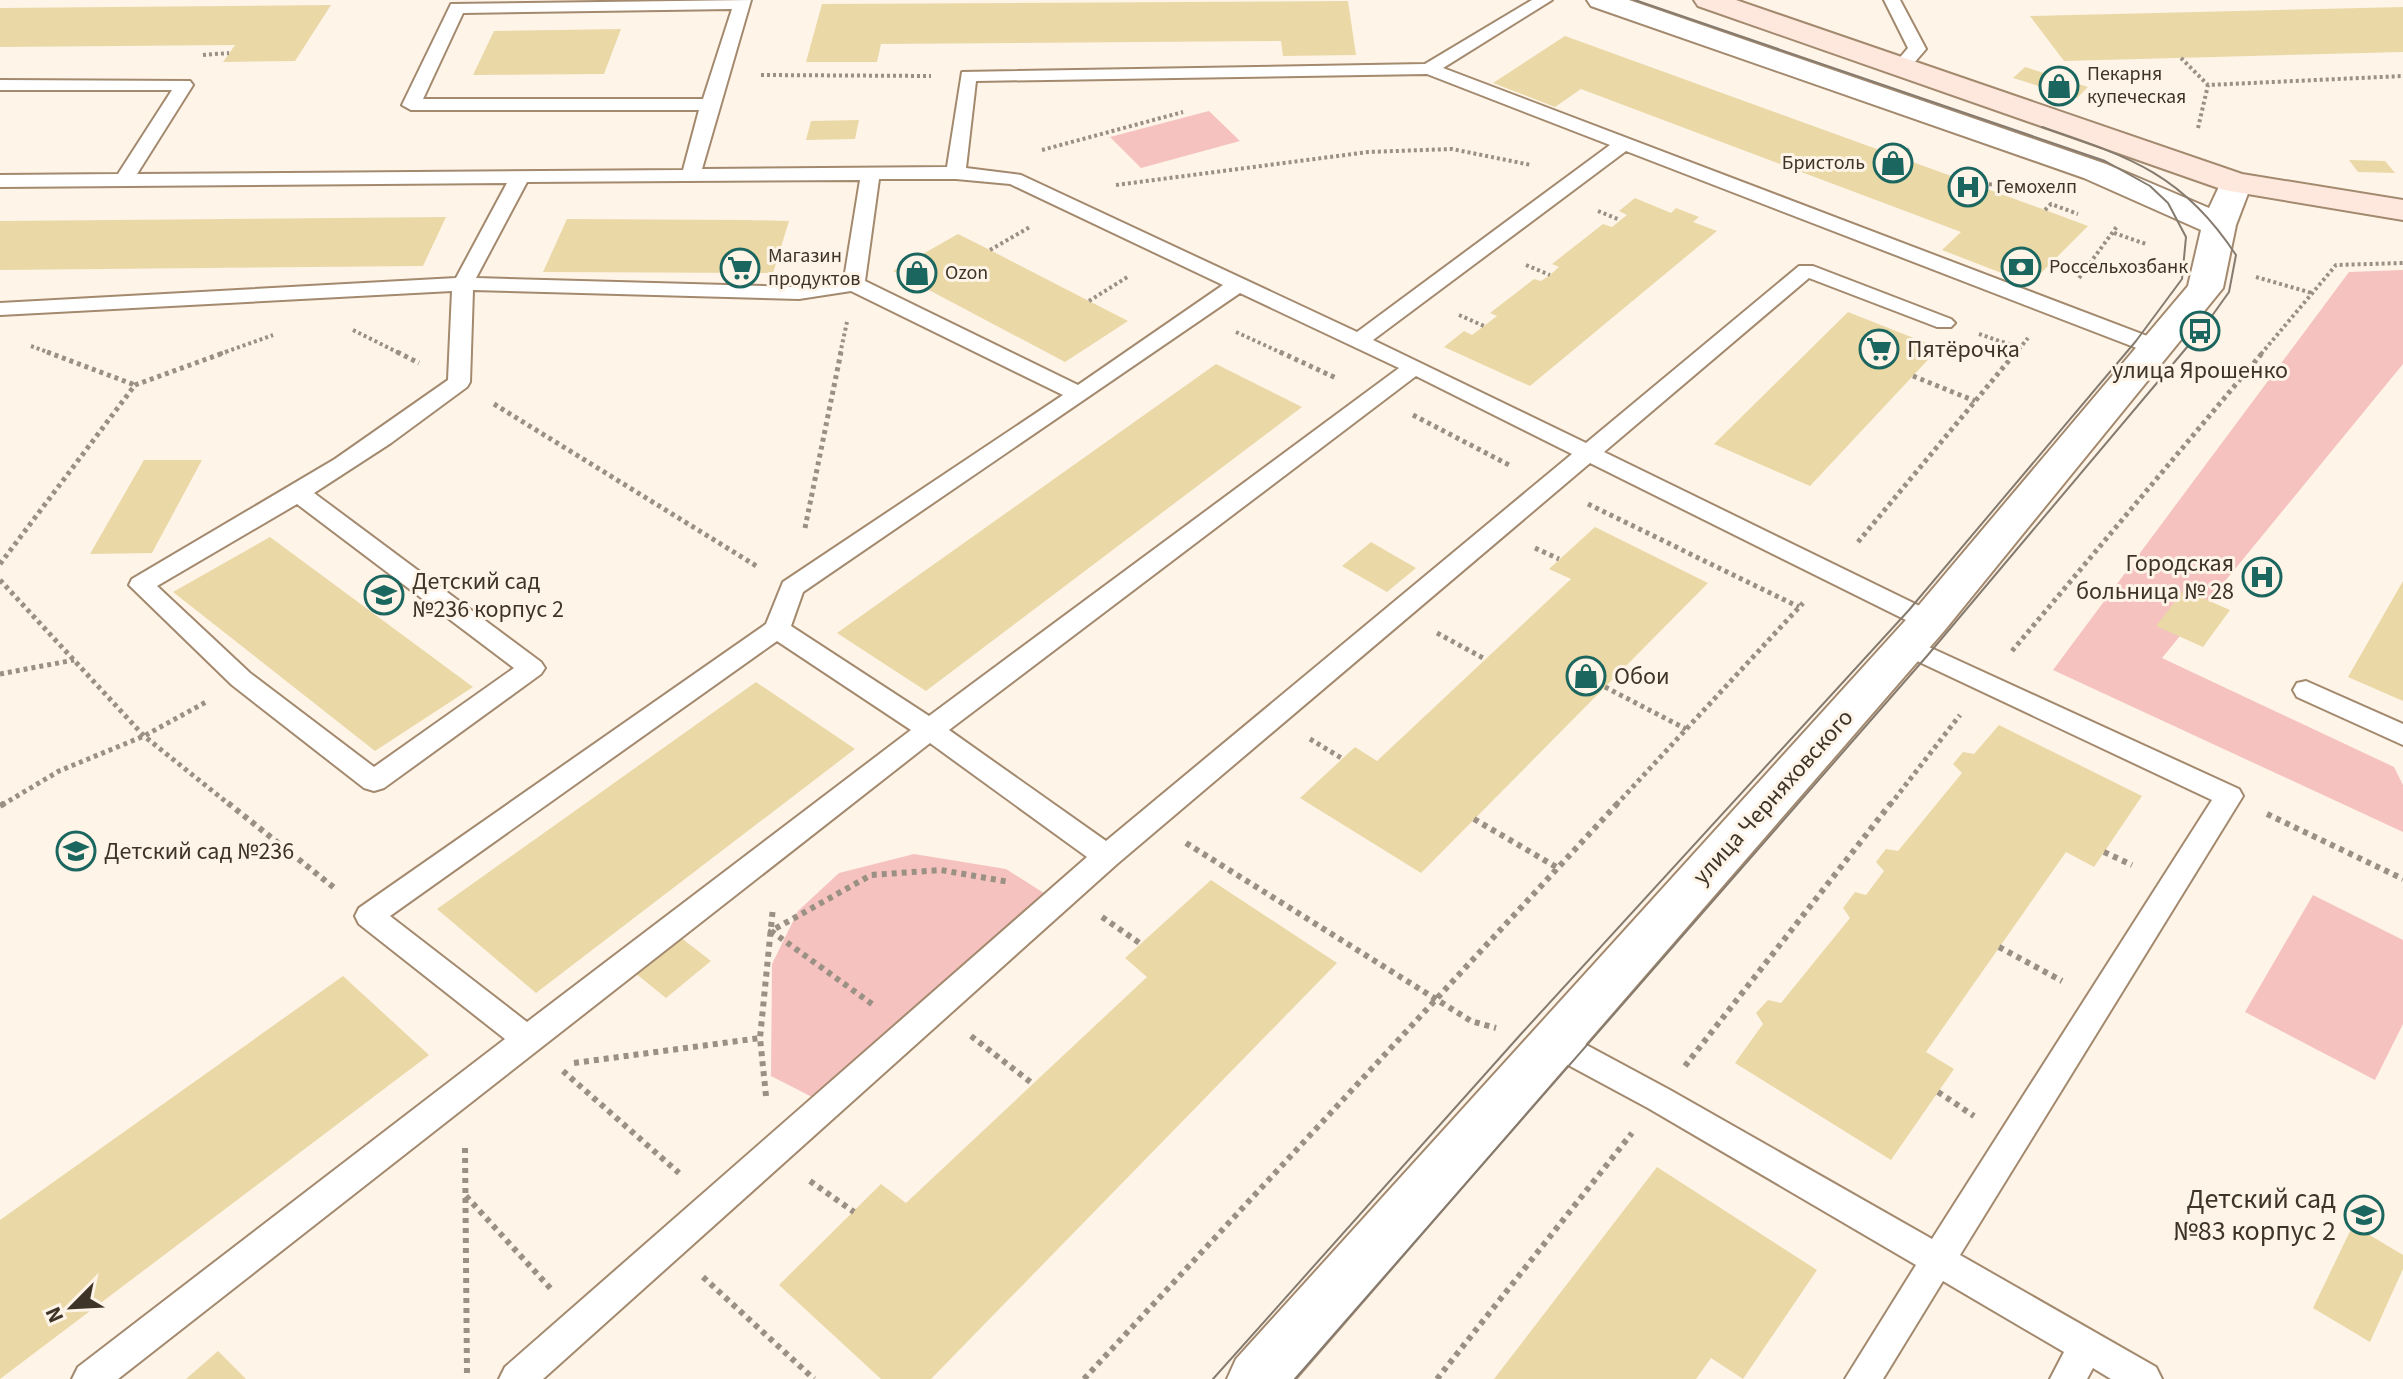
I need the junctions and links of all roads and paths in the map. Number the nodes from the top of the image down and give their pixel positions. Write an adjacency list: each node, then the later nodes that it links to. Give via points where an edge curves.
1 (1544, 0): 8 (lane)
2 (1601, 0): 29 (street, via 2095,171)
3 (1708, 0): 7 (street)
4 (1892, 0): 7 (lane, via 1917,49)
5 (743, 2): 9 (lane); 14 (lane, via 457,8 411,105)
6 (2181, 58): 13 (path)
7 (1901, 67): 25 (street)
8 (1429, 69): 10 (lane); 17 (lane)
9 (719, 75): 10 (path); 14 (lane)
10 (968, 76): 18 (lane)
11 (2403, 76): 13 (path)
12 (0, 85): 23 (lane, via 184,85)
13 (2208, 85): 16 (path)
14 (710, 104): 21 (lane)
15 (1192, 110): 18 (path)
16 (2198, 129)
17 (1623, 144): 20 (lane); 35 (lane)
18 (956, 173): 19 (lane); 26 (lane, via 1014,179)
19 (870, 175): 21 (lane); 32 (lane)
20 (1583, 175): 26 (path, via 1452,149 1396,151); 40 (lane)
21 (691, 176): 22 (lane)
22 (520, 177): 23 (lane); 31 (lane)
23 (124, 180): 24 (lane)
24 (0, 181)
25 (2236, 183): 27 (street); 29 (street, улица Черняховского)
26 (1046, 194): 33 (lane)
27 (2403, 210)
28 (2122, 219): 35 (path)
29 (2219, 225): 42 (street, улица Черняховского, via 2205,288)
30 (2403, 263): 65 (path, via 2336,265)
31 (463, 284): 32 (lane, via 799,293); 34 (lane); 45 (lane)
32 (854, 284): 47 (lane); 56 (path)
33 (1236, 286): 36 (lane); 40 (lane)
34 (0, 309)
35 (2052, 310): 42 (lane); 49 (path)
36 (1195, 313): 47 (lane); 48 (path)
37 (1944, 323): 50 (lane, via 1806,270)
38 (352, 329): 45 (path)
39 (281, 332): 46 (path)
40 (1358, 341): 43 (lane)
41 (27, 345): 46 (path)
42 (2155, 347): 60 (street, улица Черняховского)
43 (1414, 367): 48 (lane); 50 (lane)
44 (1913, 376): 49 (path)
45 (459, 382): 52 (lane); 56 (path)
46 (135, 385): 53 (path)
47 (1079, 394): 56 (lane)
48 (1375, 396): 51 (path); 68 (lane)
49 (1975, 401): 54 (path)
50 (1587, 451): 51 (lane); 54 (lane)
51 (1548, 484): 57 (path); 58 (lane)
52 (300, 494): 64 (lane, via 141,585); 64 (lane, via 532,668 374,781)
53 (0, 564)
54 (1833, 572): 57 (path); 60 (lane)
55 (0, 580): 62 (path)
56 (792, 588): 59 (lane)
57 (1799, 607): 69 (path)
58 (1399, 611): 61 (path); 75 (lane)
59 (777, 629): 68 (lane); 81 (lane)
60 (1918, 634): 65 (lane); 90 (street, улица Черняховского)
61 (1485, 659)
62 (74, 660): 63 (path); 71 (path)
63 (0, 674)
64 (241, 679): 71 (path)
65 (1985, 683): 72 (lane); 93 (path)
66 (1605, 687): 69 (path)
67 (2306, 690): 70 (lane)
68 (929, 729): 76 (lane); 77 (lane)
69 (1686, 729): 78 (path)
70 (2403, 735)
71 (144, 736): 73 (path, via 59,771); 81 (path)
72 (2229, 796): 79 (path); 85 (lane)
73 (0, 806)
74 (1474, 819): 78 (path)
75 (1151, 822): 77 (lane); 84 (path)
76 (779, 846): 82 (path); 89 (lane)
77 (1107, 856): 80 (lane)
78 (1558, 868): 84 (path)
79 (2403, 879)
80 (1067, 893): 82 (path, via 941,870 871,875); 86 (lane)
81 (369, 916): 89 (lane)
82 (771, 931): 87 (path); 88 (path)
83 (1999, 947): 85 (path)
84 (1437, 999): 90 (path, via 1471,1021); 105 (path)
85 (2099, 1002): 98 (lane)
86 (936, 1010): 87 (lane); 91 (path)
87 (908, 1031): 94 (lane)
88 (760, 1038): 94 (path); 96 (path, via 557,1065)
89 (529, 1041): 92 (lane)
90 (1555, 1043): 93 (lane); 106 (street, улица Черняховского)
91 (1033, 1084)
92 (465, 1091): 95 (path); 101 (lane)
93 (1659, 1099): 98 (lane); 107 (path)
94 (771, 1153): 96 (lane)
95 (465, 1195): 99 (path); 102 (path)
96 (715, 1205): 97 (lane)
97 (669, 1246): 99 (lane); 104 (path)
98 (1939, 1259): 100 (lane); 108 (lane)
99 (582, 1322): 103 (lane)
100 (2087, 1345): 109 (lane); 110 (lane)
101 (90, 1379)
102 (467, 1379)
103 (517, 1379)
104 (814, 1379)
105 (1084, 1379)
106 (1257, 1379)
107 (1437, 1379)
108 (1863, 1379)
109 (2068, 1379)
110 (2144, 1379)

